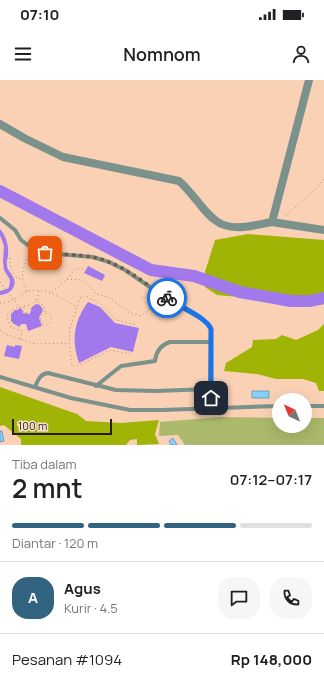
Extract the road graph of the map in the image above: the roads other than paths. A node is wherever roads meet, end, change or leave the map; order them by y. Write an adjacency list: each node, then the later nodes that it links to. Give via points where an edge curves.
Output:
1 (310, 80): 4 (street)
2 (0, 124): 4 (street, via 63,157 179,181 210,217 223,225 239,228)
3 (0, 218): 6 (lane, via 33,249 45,253 93,257 125,270 169,300 202,318 211,329)
4 (275, 223): 5 (street)
5 (324, 230)
6 (211, 342): 8 (lane, via 170,342 156,354 155,361 121,366); 10 (lane)
7 (0, 377): 9 (lane)
8 (96, 386): 9 (lane, via 48,373 40,376); 10 (lane, via 116,390)
9 (35, 387): 14 (lane, via 70,398 130,410)
10 (210, 389): 14 (lane)
11 (272, 406): 14 (lane)
12 (312, 406): 13 (lane)
13 (324, 406)
14 (212, 408)

